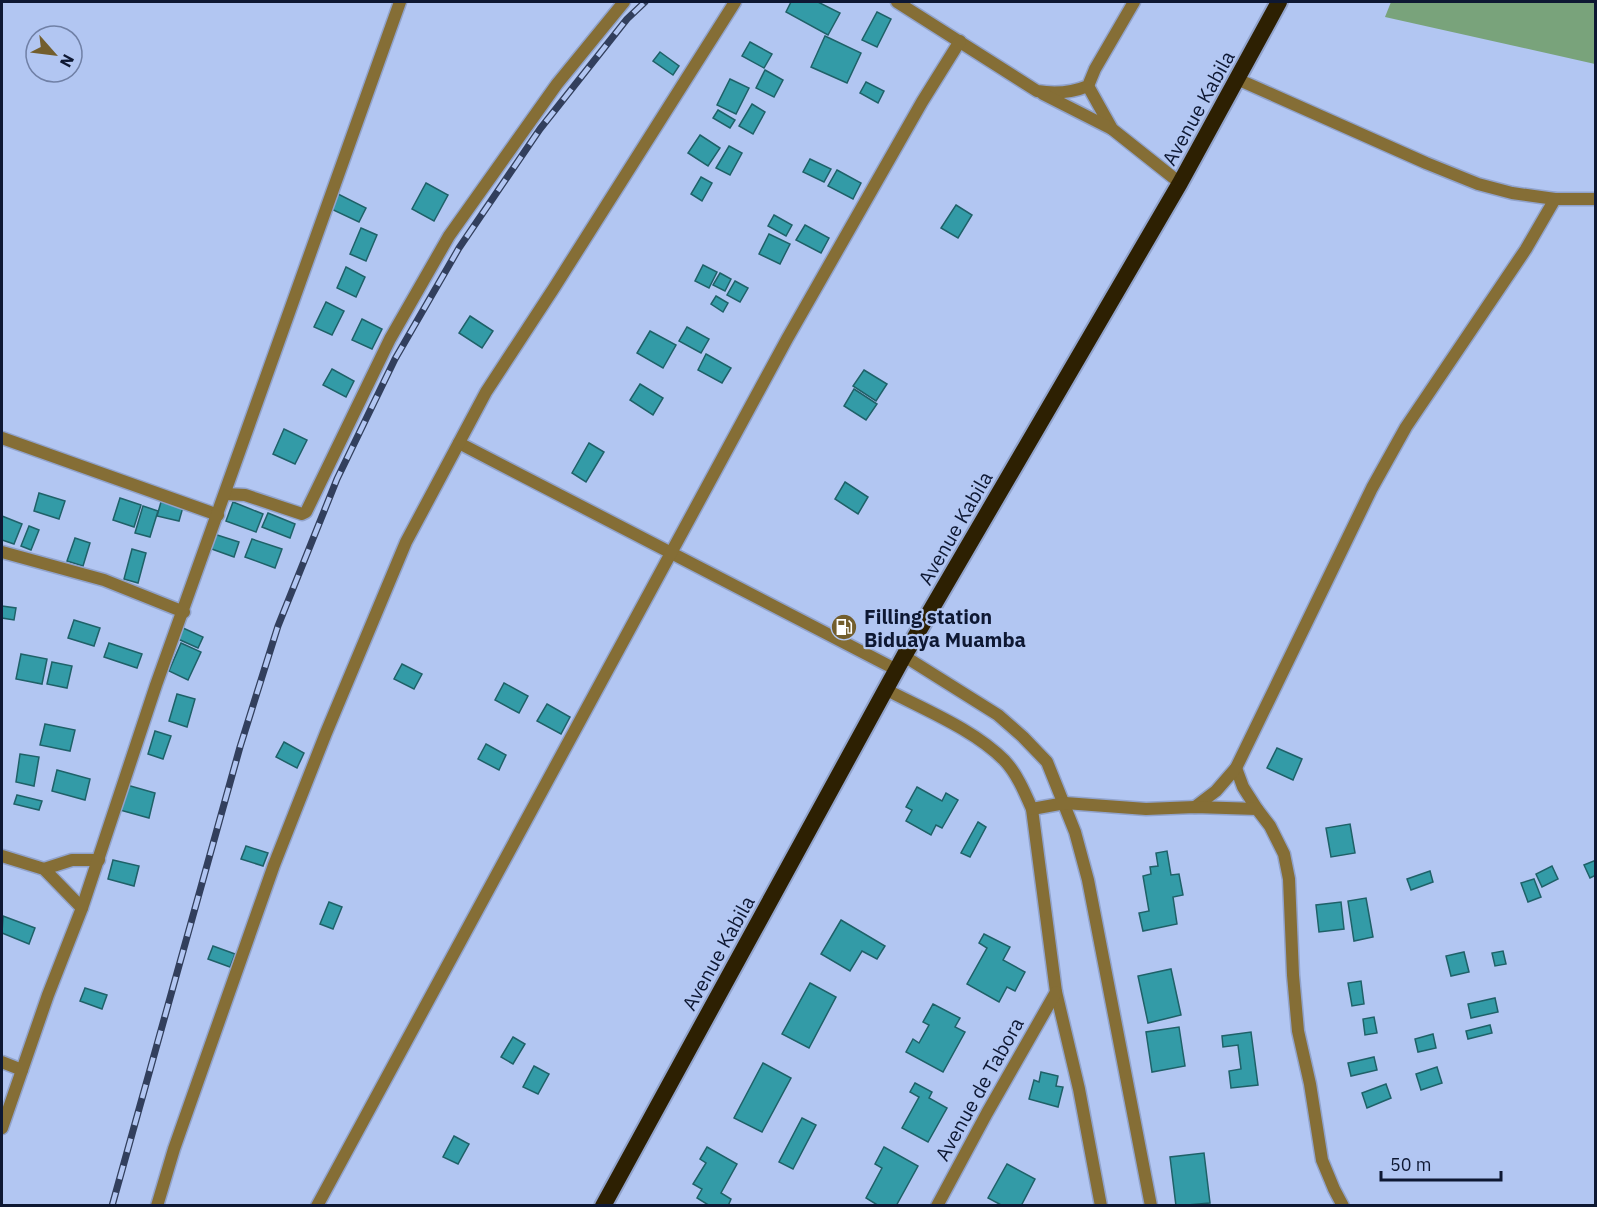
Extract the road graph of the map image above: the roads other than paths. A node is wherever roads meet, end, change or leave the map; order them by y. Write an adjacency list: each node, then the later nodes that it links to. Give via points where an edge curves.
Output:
1 (400, 2): 17 (street)
2 (624, 2): 17 (street, via 556,84 449,236 390,339 306,512 302,514 245,495)
3 (735, 2): 16 (street, via 486,392)
4 (897, 2): 7 (street)
5 (1134, 2): 9 (street)
6 (1279, 2): 8 (highway, Avenue Kabila)
7 (960, 41): 10 (street); 20 (street, via 793,329)
8 (1237, 79): 12 (highway, Avenue Kabila); 13 (street, via 1451,174 1512,193)
9 (1088, 86): 10 (street, via 1067,92); 11 (street)
10 (1037, 91): 11 (street)
11 (1112, 129): 12 (street)
12 (1180, 183): 22 (highway, Avenue Kabila)
13 (1555, 199): 14 (street); 24 (street, via 1526,249 1406,427 1372,488)
14 (1596, 199)
15 (2, 438): 18 (street)
16 (459, 442): 20 (street); 37 (street, via 406,542 326,733 254,920)
17 (226, 494): 18 (street)
18 (218, 515): 21 (street)
19 (2, 552): 21 (street, via 104,580)
20 (671, 554): 22 (street); 38 (street)
21 (184, 612): 30 (street)
22 (900, 663): 23 (highway, Avenue Kabila); 25 (street, via 998,715 1047,762)
23 (887, 690): 27 (street, via 983,742 1005,762); 39 (highway, Avenue Kabila)
24 (1236, 768): 26 (street); 28 (street)
25 (1065, 803): 26 (street, via 1105,808); 27 (street); 42 (street, via 1088,880)
26 (1195, 807): 28 (street)
27 (1032, 809): 33 (street)
28 (1257, 809): 43 (street, via 1284,854 1289,879 1298,1031 1322,1160)
29 (2, 856): 31 (street)
30 (99, 860): 31 (street, via 72,860); 32 (street)
31 (44, 869): 32 (street)
32 (82, 908): 35 (street)
33 (1056, 992): 40 (street, Avenue de Tabora); 41 (street)
34 (2, 1062): 35 (street)
35 (22, 1070): 36 (street)
36 (2, 1128)
37 (157, 1206)
38 (317, 1206)
39 (603, 1206)
40 (937, 1206)
41 (1101, 1206)
42 (1150, 1206)
43 (1343, 1206)

